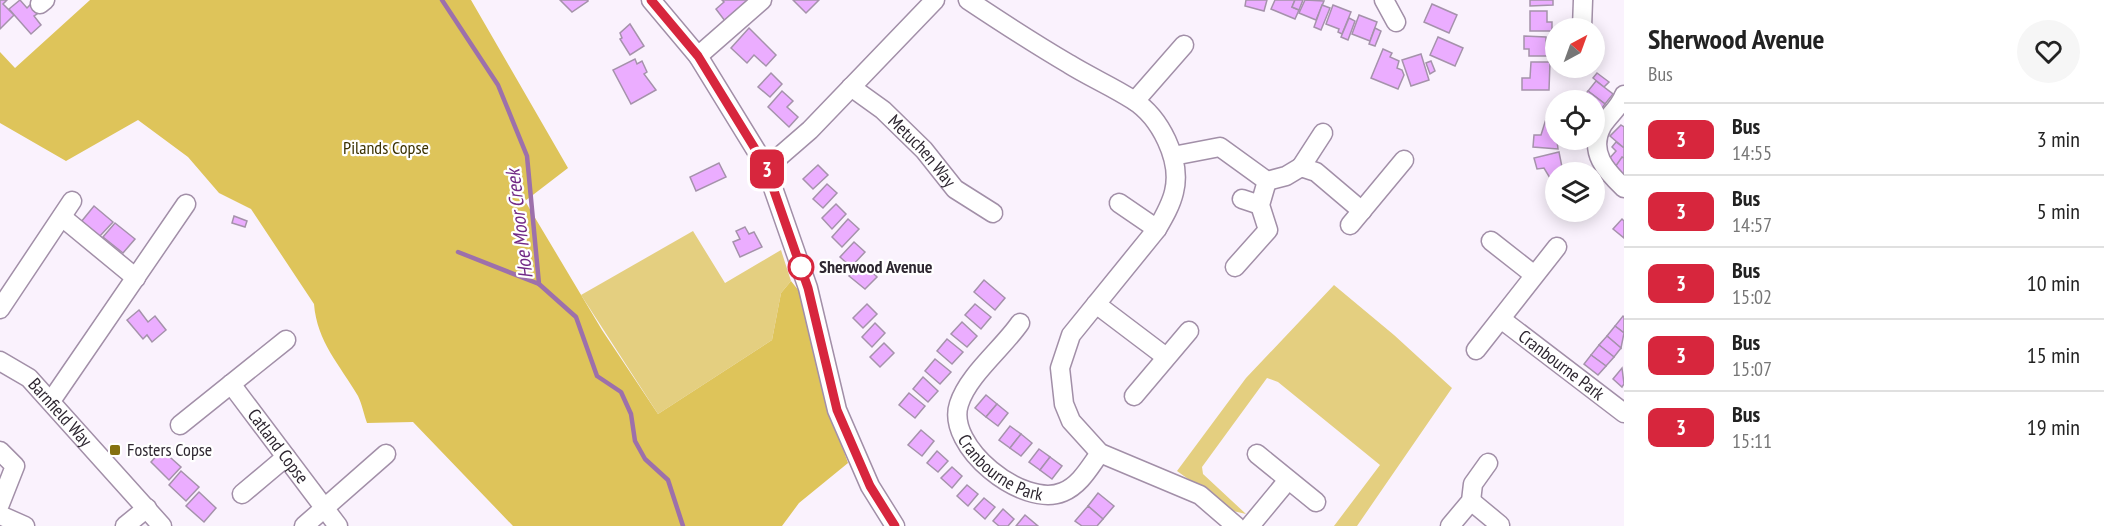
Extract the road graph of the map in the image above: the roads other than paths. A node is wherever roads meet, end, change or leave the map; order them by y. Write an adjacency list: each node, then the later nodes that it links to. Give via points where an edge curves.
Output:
1 (651, 0): 10 (street)
2 (762, 0): 10 (street)
3 (935, 0): 11 (street)
4 (968, 0): 13 (street, via 1039,47)
5 (1384, 0): 8 (street)
6 (1583, 0): 7 (street)
7 (1582, 18)
8 (1396, 22)
9 (1184, 45): 13 (street)
10 (698, 56): 17 (street)
11 (851, 87): 17 (street, via 810,130); 26 (street, Metuchen Way, via 883,110 924,150 955,189)
12 (1624, 95): 20 (street, via 1601,128 1596,152 1607,172)
13 (1135, 100): 15 (street, via 1151,117)
14 (1323, 133): 18 (street)
15 (1173, 156): 19 (street, via 1220,147); 28 (street, via 1175,191)
16 (1404, 160): 18 (street, via 1356,218 1316,172)
17 (765, 165): 68 (street, via 808,288 837,410 870,486)
18 (1301, 167): 19 (street)
19 (1267, 181): 25 (street)
20 (1624, 188)
21 (1242, 199): 25 (street)
22 (72, 201): 27 (street)
23 (1119, 203): 28 (street)
24 (186, 204): 33 (street)
25 (1260, 205): 31 (street, via 1268,230)
26 (993, 213)
27 (62, 217): 33 (street); 35 (street)
28 (1157, 229): 34 (street)
29 (1491, 241): 32 (street)
30 (1557, 247): 32 (street, Cranbourne Park)
31 (1235, 267)
32 (1533, 274): 36 (street, Cranbourne Park)
33 (136, 278): 45 (street)
34 (1096, 304): 41 (street); 49 (street, via 1071,334 1060,368 1064,404 1071,421)
35 (0, 309)
36 (1500, 319): 40 (street, Cranbourne Park); 46 (street, Cranbourne Park)
37 (1020, 323): 49 (street, Cranbourne Park, via 1013,345 970,383 959,404 957,419 973,452 1005,482 1023,491 1049,496 1076,486)
38 (1188, 331): 41 (street)
39 (286, 340): 43 (street)
40 (1476, 350)
41 (1166, 357): 44 (street)
42 (0, 361): 45 (street, Barnfield Way, via 29,378)
43 (231, 384): 47 (street); 52 (street, Catland Copse)
44 (1134, 396)
45 (51, 401): 59 (street, Barnfield Way)
46 (1624, 412)
47 (180, 425)
48 (0, 451): 58 (street, via 15,466)
49 (1100, 453): 69 (street, via 1200,495)
50 (386, 454): 60 (street)
51 (1257, 454): 54 (street)
52 (286, 457): 55 (street); 60 (street, Catland Copse)
53 (1488, 463): 56 (street, via 1473,484)
54 (1288, 480): 57 (street); 70 (street)
55 (242, 494)
56 (1471, 501): 62 (street); 71 (street)
57 (1316, 502)
58 (0, 504)
59 (147, 508): 64 (street); 65 (street, Barnfield Way)
60 (325, 508): 66 (street); 67 (street, Catland Copse)
61 (0, 515): 63 (street)
62 (1500, 525)
63 (25, 526)
64 (125, 526)
65 (162, 526)
66 (304, 526)
67 (338, 526)
68 (895, 526)
69 (1236, 526)
70 (1250, 526)
71 (1450, 526)

